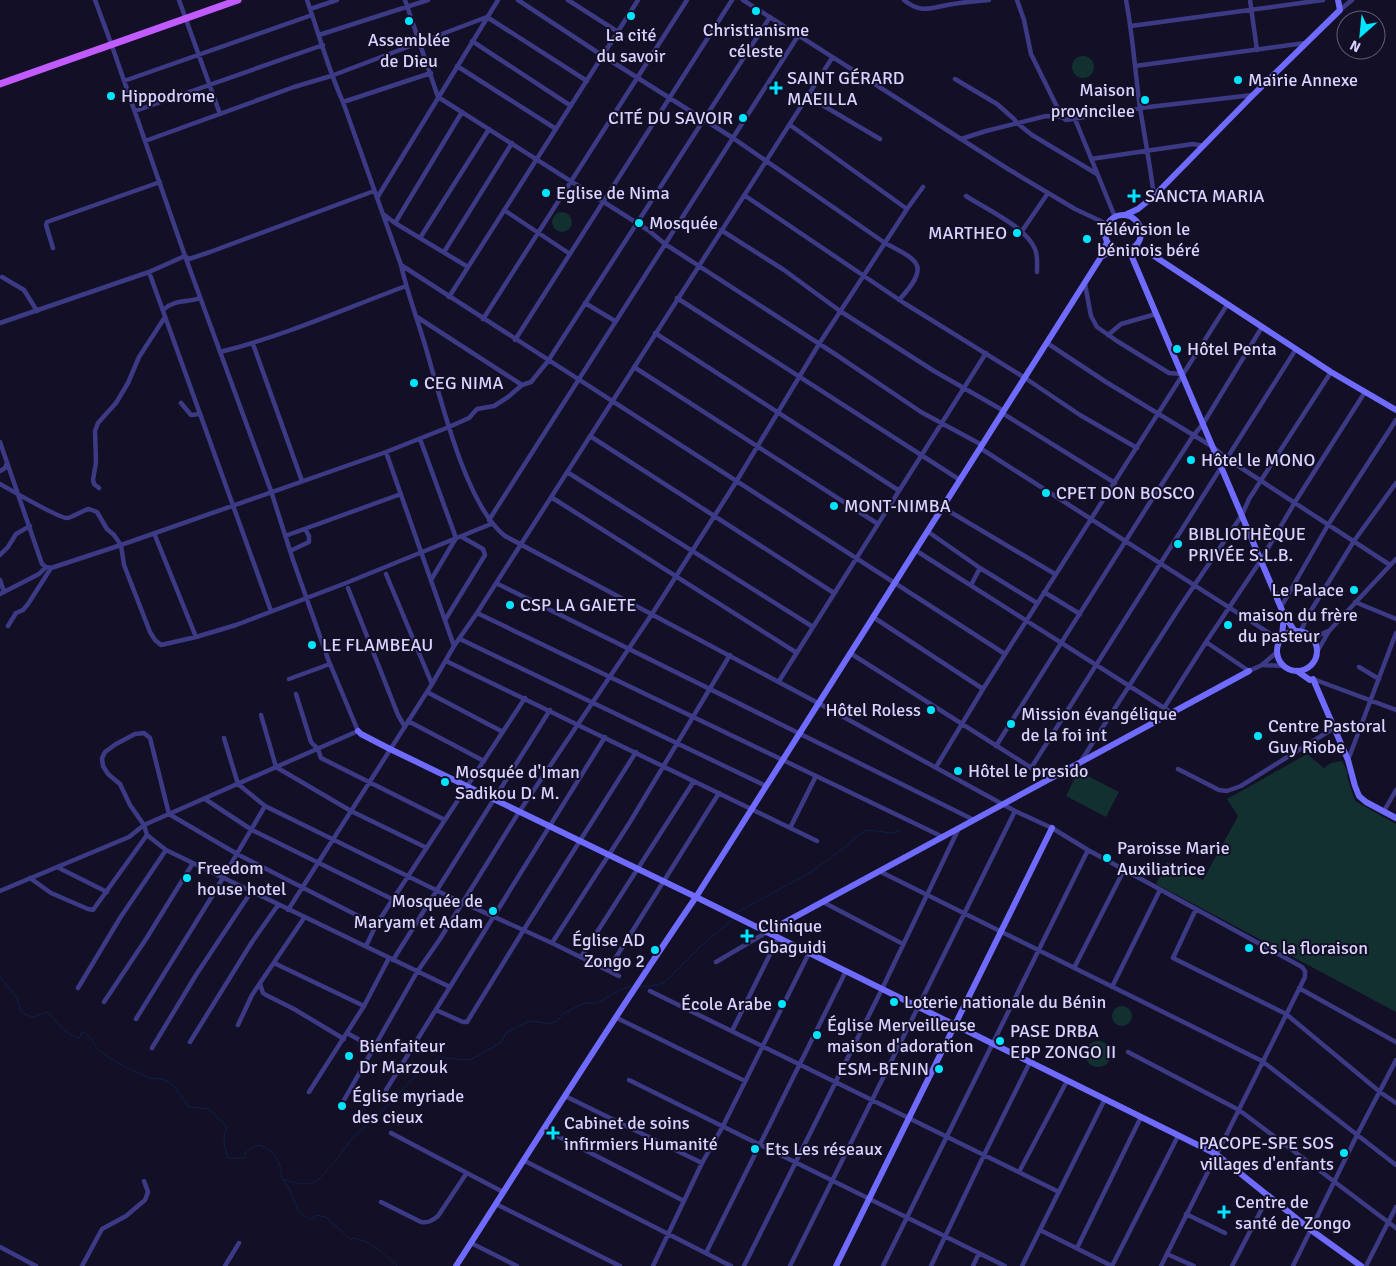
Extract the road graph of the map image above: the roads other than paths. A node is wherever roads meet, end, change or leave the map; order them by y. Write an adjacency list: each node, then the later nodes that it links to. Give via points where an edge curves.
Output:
1 (95, 0): 42 (street)
2 (179, 0): 24 (street)
3 (185, 0): 24 (street)
4 (238, 0): 33 (main road)
5 (307, 0): 26 (street)
6 (337, 0): 26 (street)
7 (405, 0): 25 (street)
8 (428, 0): 25 (street)
9 (498, 0): 31 (street)
10 (518, 0): 45 (street)
11 (568, 0): 35 (street)
12 (687, 0): 51 (street)
13 (732, 0): 60 (street)
14 (743, 0): 32 (street)
15 (904, 0): 16 (street, via 929,10)
16 (989, 0)
17 (1017, 0): 67 (street, via 1031,54)
18 (1126, 0): 34 (street)
19 (1250, 0): 27 (street)
20 (1324, 0): 27 (street)
21 (1338, 0): 28 (street)
22 (1352, 0): 28 (street)
23 (636, 1): 35 (street)
24 (182, 6): 33 (street)
25 (407, 7): 36 (street); 39 (street)
26 (310, 9): 30 (street)
27 (1252, 10): 34 (street); 43 (street)
28 (1340, 10)
29 (1336, 14): 40 (street)
30 (312, 15): 36 (street); 44 (street)
31 (487, 17): 38 (street); 39 (street); 54 (street)
32 (770, 17): 37 (street); 68 (street)
33 (187, 18): 42 (main road); 44 (street)
34 (1131, 26): 48 (street)
35 (618, 32): 45 (street)
36 (319, 35): 41 (street)
37 (798, 36): 46 (street); 74 (street)
38 (472, 41): 47 (street); 62 (street)
39 (419, 42): 49 (street); 50 (street)
40 (1305, 43): 43 (street); 57 (street)
41 (323, 45): 50 (street); 56 (street)
42 (112, 46): 53 (street); 55 (main road)
43 (1257, 50): 48 (street)
44 (200, 54): 53 (street); 56 (street)
45 (603, 56): 51 (street); 54 (street)
46 (832, 58): 58 (street); 76 (street)
47 (457, 66): 59 (street); 73 (street)
48 (1135, 66): 63 (street)
49 (431, 73): 59 (street); 61 (street)
50 (331, 76): 61 (street); 66 (street)
51 (637, 78): 60 (street); 85 (street)
52 (955, 79): 70 (street, via 997,104)
53 (124, 81): 64 (street)
54 (587, 81): 62 (street)
55 (0, 84)
56 (210, 85): 64 (street); 66 (street)
57 (1253, 95): 63 (street); 79 (street)
58 (807, 96): 71 (street); 75 (street)
59 (438, 97): 65 (street); 93 (street)
60 (670, 98): 68 (street); 94 (street)
61 (343, 102): 88 (street)
62 (571, 106): 73 (street)
63 (1140, 108): 69 (street); 80 (street)
64 (135, 111): 77 (street)
65 (462, 112): 72 (street); 103 (street)
66 (220, 114): 77 (street)
67 (1062, 117): 69 (street); 70 (street, via 1046,116)
68 (703, 119): 74 (street); 102 (street)
69 (1075, 119): 82 (street)
70 (1017, 123): 76 (street); 84 (street)
71 (790, 125): 83 (street); 95 (street)
72 (489, 129): 78 (street); 108 (street)
73 (556, 129): 81 (street)
74 (733, 138): 83 (street); 112 (street)
75 (880, 139)
76 (961, 139): 89 (street)
77 (145, 141): 86 (street)
78 (512, 144): 81 (street); 116 (street)
79 (1204, 146): 80 (street, via 1193,144); 92 (street)
80 (1148, 151): 82 (street); 92 (street)
81 (537, 159): 85 (street); 97 (street)
82 (1091, 159): 84 (street)
83 (766, 161): 90 (street); 111 (street)
84 (1097, 174): 100 (street)
85 (571, 181): 94 (street); 106 (street)
86 (160, 182): 113 (street, via 47,222 46,229); 119 (street)
87 (924, 187): 95 (street)
88 (374, 191): 93 (street); 119 (street, via 204,255 188,259)
89 (1048, 193): 104 (street); 107 (street)
90 (744, 195): 105 (street); 126 (street)
91 (966, 196): 107 (street)
92 (1154, 196): 96 (street)
93 (377, 198): 98 (street)
94 (604, 202): 102 (street); 118 (street)
95 (907, 209): 111 (street)
96 (1138, 209): 99 (street); 101 (street)
97 (504, 210): 106 (street); 123 (street)
98 (382, 213): 103 (street); 121 (street)
99 (1125, 215): 100 (street); 101 (street)
100 (1115, 216): 104 (street)
101 (1136, 220): 109 (street, via 1141,229)
102 (636, 222): 112 (street); 135 (street)
103 (395, 224): 108 (street)
104 (1107, 224): 110 (street)
105 (721, 230): 122 (street); 139 (street)
106 (538, 232): 118 (street); 144 (street)
107 (1022, 232): 125 (street, via 1036,250)
108 (420, 238): 116 (street)
109 (1140, 239): 115 (street); 117 (street)
110 (1107, 242): 114 (street); 120 (street)
111 (885, 243): 126 (street); 133 (street, via 911,257 918,265 915,278)
112 (665, 244): 122 (street); 145 (street)
113 (53, 248)
114 (1114, 248): 115 (street); 120 (street)
115 (1131, 249): 117 (street); 141 (street)
116 (444, 252): 123 (street)
117 (1148, 252): 136 (street)
118 (570, 254): 150 (street)
119 (185, 256): 124 (street); 131 (street)
120 (1101, 257): 128 (street)
121 (401, 265): 129 (street); 130 (street)
122 (699, 266): 132 (street); 153 (street)
123 (468, 267): 130 (street)
124 (149, 272): 137 (street); 138 (street)
125 (1037, 272)
126 (863, 276): 133 (street); 139 (street)
127 (2, 277): 134 (street, via 24,290)
128 (1085, 284): 149 (street, via 1093,321); 151 (street)
129 (406, 286): 143 (street); 152 (street)
130 (449, 297): 144 (street)
131 (200, 298): 137 (street, via 176,302); 155 (street)
132 (678, 298): 148 (street); 161 (street)
133 (899, 300): 156 (street)
134 (31, 301): 138 (street); 140 (street)
135 (585, 303): 145 (street); 157 (street)
136 (1227, 304): 147 (street); 160 (street)
137 (163, 310): 142 (street)
138 (37, 311): 140 (street)
139 (840, 311): 153 (street); 165 (street)
140 (30, 313): 146 (street)
141 (1156, 314): 149 (street, via 1121,324); 160 (street)
142 (165, 317): 172 (street); 200 (street, via 139,357 116,403 98,423 93,480)
143 (417, 317): 164 (street); 177 (street)
144 (483, 319): 150 (street)
145 (615, 321): 163 (street)
146 (0, 323)
147 (1262, 327): 154 (street); 176 (street)
148 (655, 333): 158 (street); 170 (street)
149 (1108, 335): 160 (street, via 1169,373)
150 (515, 340): 157 (street)
151 (1047, 343): 162 (street); 173 (street)
152 (253, 344): 155 (street); 195 (street)
153 (819, 344): 161 (street); 175 (street, via 921,412)
154 (1296, 349): 159 (street); 188 (street)
155 (220, 352): 202 (street)
156 (986, 353): 162 (street); 165 (street)
157 (548, 361): 163 (street); 164 (street, via 534,379)
158 (634, 367): 167 (street); 182 (street)
159 (1331, 372): 166 (street); 194 (street)
160 (1182, 375): 173 (street); 176 (street)
161 (800, 377): 170 (street); 187 (street)
162 (1025, 378): 171 (street); 185 (street)
163 (578, 380): 167 (street); 212 (street)
164 (522, 384): 177 (street, via 494,406 477,409 469,418)
165 (963, 388): 171 (street); 175 (street)
166 (1365, 392): 169 (street); 206 (street)
167 (612, 402): 178 (street); 196 (street)
168 (181, 403): 172 (street, via 191,415)
169 (1396, 410)
170 (778, 412): 182 (street); 201 (street)
171 (1003, 412): 183 (street); 197 (street)
172 (200, 414): 207 (street)
173 (1158, 414): 179 (street); 185 (street)
174 (1396, 420): 214 (street)
175 (942, 422): 183 (street); 187 (street)
176 (1203, 424): 179 (street); 184 (street)
177 (449, 428): 180 (street); 212 (street, via 474,492)
178 (590, 436): 192 (street); 210 (street)
179 (1193, 436): 184 (street); 221 (street)
180 (420, 439): 186 (street); 220 (street)
181 (0, 442): 189 (street)
182 (757, 446): 196 (street); 213 (street)
183 (981, 446): 193 (street); 211 (street)
184 (1213, 447): 188 (street); 190 (street)
185 (1137, 448): 197 (street)
186 (386, 452): 195 (street); 204 (street)
187 (921, 455): 193 (street); 201 (street)
188 (1226, 458): 190 (street); 194 (street)
189 (8, 463): 191 (street); 203 (street)
190 (1222, 469): 209 (street); 233 (street)
191 (0, 471)
192 (567, 472): 205 (street); 225 (street)
193 (960, 480): 208 (street)
194 (1261, 480): 206 (street); 209 (street)
195 (302, 481): 202 (street)
196 (736, 482): 210 (street); 230 (street)
197 (1115, 483): 211 (street)
198 (1396, 483): 222 (street)
199 (0, 484): 203 (street)
200 (99, 488)
201 (898, 490): 213 (street)
202 (271, 492): 207 (street); 219 (street)
203 (18, 493): 215 (street); 224 (street, via 58,516 67,518 89,508 98,512)
204 (401, 494): 216 (street); 228 (street)
205 (551, 497): 223 (street); 239 (street)
206 (1295, 502): 214 (street); 232 (street)
207 (233, 505): 218 (street); 255 (street)
208 (942, 507): 217 (street); 238 (street)
209 (1242, 515): 232 (street); 245 (street)
210 (714, 516): 225 (street); 249 (street)
211 (1091, 519): 221 (street); 238 (street)
212 (490, 522): 220 (street); 223 (street, via 505,536)
213 (878, 524): 230 (street)
214 (1328, 525): 222 (street); 253 (street)
215 (30, 526): 229 (street, via 16,534); 235 (street, via 42,564)
216 (305, 528): 219 (street); 227 (street, via 309,542)
217 (927, 531): 226 (street); 236 (street)
218 (154, 533): 224 (street); 269 (street)
219 (285, 536): 227 (street)
220 (459, 537): 228 (street); 241 (street); 262 (street, via 483,549 485,555)
221 (1126, 540): 233 (street); 258 (street)
222 (1354, 541): 234 (street); 266 (street)
223 (521, 544): 242 (street); 257 (street)
224 (121, 545): 235 (street); 269 (street, via 124,565 155,640 161,645)
225 (692, 550): 239 (street); 265 (street)
226 (916, 550): 243 (street); 244 (street)
227 (290, 551): 250 (street)
228 (422, 553): 241 (street); 250 (street)
229 (0, 555)
230 (856, 559): 243 (street); 249 (street)
231 (1396, 559): 234 (street)
232 (1261, 560): 253 (street); 254 (street)
233 (1160, 563): 245 (street); 285 (street)
234 (1390, 565): 251 (street)
235 (48, 568): 248 (street); 264 (street, via 28,604)
236 (980, 568): 244 (street); 252 (street)
237 (386, 574): 297 (street)
238 (1055, 574): 247 (street)
239 (676, 576): 257 (street); 279 (street)
240 (0, 580): 248 (street)
241 (431, 580): 262 (street)
242 (496, 583): 256 (street); 276 (street)
243 (894, 584): 260 (street); 281 (street)
244 (971, 585): 263 (street)
245 (1194, 586): 254 (street); 298 (street)
246 (348, 588): 316 (street)
247 (1044, 592): 252 (street); 258 (street)
248 (2, 593)
249 (834, 593): 265 (street)
250 (308, 598): 255 (street); 284 (street)
251 (1356, 602): 261 (street); 267 (street)
252 (1037, 603): 263 (street)
253 (1281, 607): 259 (street)
254 (1229, 608): 270 (street); 273 (street)
255 (271, 611): 269 (street)
256 (477, 613): 272 (street); 292 (street)
257 (652, 614): 276 (street); 282 (street)
258 (1080, 614): 274 (street)
259 (1284, 615): 266 (street); 270 (street)
260 (873, 617): 280 (street); 299 (street)
261 (1396, 619)
262 (444, 620): 275 (street)
263 (1026, 620): 274 (street); 281 (street)
264 (8, 626)
265 (813, 627): 279 (street)
266 (1298, 631): 270 (street); 271 (street)
267 (1329, 631): 271 (street); 278 (street)
268 (1396, 633): 295 (street)
269 (196, 637)
270 (1281, 638): 277 (street)
271 (1313, 638): 278 (street)
272 (460, 639): 275 (street); 305 (street)
273 (1206, 642): 290 (street); 307 (street)
274 (1062, 643): 285 (street); 324 (street)
275 (454, 646): 283 (street)
276 (629, 648): 292 (street); 300 (street)
277 (1277, 652): 286 (street); 287 (street)
278 (1317, 652): 288 (street)
279 (796, 653): 296 (street)
280 (850, 653): 306 (street); 315 (street)
281 (1005, 654): 299 (street)
282 (730, 655): 296 (street); 300 (street)
283 (446, 661): 297 (street); 303 (street)
284 (330, 664): 293 (street); 318 (street)
285 (1095, 664): 298 (street); 335 (street)
286 (1262, 665): 287 (street); 290 (street)
287 (1284, 666): 291 (street)
288 (1309, 667): 291 (street); 294 (street)
289 (1358, 667): 295 (street)
290 (1250, 671): 310 (street)
291 (1297, 671): 294 (street)
292 (610, 676): 305 (street); 312 (street)
293 (289, 679)
294 (1312, 679): 304 (street); 317 (street)
295 (1379, 679): 304 (street)
296 (779, 682): 306 (street)
297 (432, 684): 301 (street)
298 (1129, 685): 307 (street); 331 (street)
299 (983, 688): 315 (street)
300 (711, 689): 312 (street); 320 (street)
301 (427, 692): 313 (street); 319 (street)
302 (296, 694): 325 (street, via 311,742)
303 (525, 698): 308 (street); 319 (street)
304 (1371, 700): 309 (street); 329 (street)
305 (592, 703): 314 (street); 323 (street)
306 (818, 703): 320 (street); 334 (street)
307 (1164, 708): 310 (street)
308 (550, 710): 314 (street); 347 (street)
309 (1396, 710)
310 (1172, 713): 331 (street)
311 (261, 715): 333 (street)
312 (695, 716): 323 (street); 328 (street)
313 (408, 721): 316 (street); 330 (street)
314 (579, 724): 321 (street); 354 (street)
315 (961, 724): 324 (street); 334 (street)
316 (405, 727): 326 (street)
317 (1334, 728): 329 (street); 336 (street, via 1226,792)
318 (358, 731): 325 (street); 326 (street)
319 (503, 732): 330 (street)
320 (800, 733): 328 (street); 358 (street)
321 (605, 737): 327 (street); 360 (street)
322 (224, 738): 341 (street)
323 (677, 744): 332 (street); 343 (street)
324 (996, 746): 335 (street)
325 (318, 749): 333 (street); 340 (street, via 321,758)
326 (390, 749): 340 (street); 342 (street)
327 (636, 752): 332 (street); 368 (street)
328 (783, 759): 337 (street); 343 (street)
329 (1348, 760): 353 (street, via 1359,796)
330 (484, 761): 342 (street)
331 (1080, 763): 338 (street)
332 (663, 766): 339 (street); 374 (street)
333 (276, 767): 341 (street); 351 (street)
334 (936, 767): 348 (street)
335 (1031, 768): 338 (street)
336 (1178, 769)
337 (816, 776): 361 (street); 366 (street)
338 (1049, 780): 348 (street)
339 (694, 781): 345 (street); 378 (street)
340 (369, 782): 351 (street); 357 (street)
341 (238, 784): 346 (street); 349 (street)
342 (468, 786): 347 (street); 357 (street)
343 (766, 786): 350 (street)
344 (1396, 790): 353 (street)
345 (719, 793): 350 (street); 384 (street)
346 (204, 799): 355 (street); 364 (street)
347 (494, 799): 354 (street); 386 (street)
348 (1003, 804): 352 (street); 358 (street)
349 (265, 806): 364 (street); 367 (street)
350 (752, 809): 361 (street); 392 (street)
351 (351, 811): 367 (street); 370 (street)
352 (1015, 811): 362 (street); 399 (street)
353 (1384, 811): 356 (street)
354 (519, 812): 360 (street); 394 (street)
355 (169, 814): 359 (street); 359 (street, via 150,738 144,733 135,734 104,752 102,758 108,774 120,784); 373 (street)
356 (1396, 818)
357 (445, 820): 370 (street)
358 (974, 820): 363 (street)
359 (144, 825): 365 (street); 377 (street, via 129,838)
360 (550, 826): 368 (street); 401 (street)
361 (790, 828): 369 (street)
362 (1052, 828): 372 (street); 405 (street)
363 (958, 829): 366 (street); 391 (street)
364 (252, 830): 373 (street); 376 (street)
365 (146, 834): 371 (street); 389 (street)
366 (943, 837): 380 (street)
367 (334, 838): 376 (street); 381 (street)
368 (580, 841): 374 (street); 403 (street)
369 (817, 841)
370 (427, 848): 381 (street)
371 (166, 850): 375 (street); 424 (street)
372 (1088, 850): 379 (street); 410 (street)
373 (237, 854): 383 (street); 385 (street)
374 (608, 855): 378 (street); 407 (street)
375 (193, 863): 383 (street); 428 (street)
376 (318, 863): 385 (street); 393 (street)
377 (59, 868): 382 (street); 389 (street)
378 (637, 869): 384 (street); 412 (street)
379 (1124, 870): 387 (street); 416 (street)
380 (879, 871): 391 (street); 395 (street)
381 (410, 876): 386 (street); 393 (street)
382 (30, 878): 388 (street); 389 (street, via 51,893 90,910)
383 (223, 878): 390 (street); 434 (street)
384 (663, 881): 392 (street); 417 (street)
385 (302, 888): 398 (street); 402 (street)
386 (436, 890): 394 (street); 413 (street)
387 (1160, 890): 397 (street); 423 (street)
388 (0, 891)
389 (107, 892)
390 (252, 892): 396 (street); 444 (street)
391 (926, 895): 399 (street); 408 (street)
392 (696, 897): 404 (street); 433 (street)
393 (394, 900): 402 (street)
394 (462, 902): 401 (street); 419 (street)
395 (823, 902): 404 (street); 408 (street)
396 (278, 905): 398 (street); 440 (street)
397 (1196, 909): 425 (street, via 1302,966 1305,977); 432 (street, via 1173,958)
398 (288, 910): 400 (street)
399 (964, 914): 405 (street); 430 (street)
400 (304, 918): 409 (street); 415 (street)
401 (493, 918): 403 (street); 422 (street)
402 (376, 925): 409 (street)
403 (523, 931): 407 (street); 431 (street, via 467,1022)
404 (767, 932): 406 (street); 414 (street)
405 (1001, 932): 410 (street); 436 (street)
406 (778, 938): 411 (street); 437 (street)
407 (552, 943): 412 (street)
408 (903, 944): 426 (street)
409 (366, 946): 413 (street)
410 (1038, 951): 416 (street); 442 (street)
411 (809, 953): 418 (street); 443 (street)
412 (581, 957): 417 (street)
413 (391, 959): 419 (street); 429 (street)
414 (716, 962)
415 (274, 963): 421 (street); 429 (street)
416 (1074, 968): 423 (street)
417 (608, 970): 420 (street)
418 (846, 971): 426 (street); 450 (street)
419 (418, 972): 422 (street); 445 (street)
420 (619, 976)
421 (260, 984): 435 (street); 439 (street, via 266,996)
422 (450, 987): 431 (street)
423 (1112, 987): 448 (street)
424 (78, 988)
425 (1299, 988): 432 (street); 441 (street)
426 (882, 989): 430 (street); 454 (street)
427 (650, 990): 437 (street)
428 (104, 1002)
429 (364, 1006): 438 (street)
430 (918, 1007): 436 (street); 459 (street)
431 (436, 1010): 455 (street)
432 (1286, 1014): 448 (street); 457 (street)
433 (616, 1018): 452 (street); 458 (street)
434 (136, 1019)
435 (238, 1025)
436 (955, 1025): 442 (street); 465 (street)
437 (732, 1031): 443 (street)
438 (347, 1033): 439 (street); 445 (street)
439 (344, 1039): 456 (street)
440 (190, 1042)
441 (1396, 1042)
442 (993, 1044): 449 (street); 471 (street)
443 (763, 1046): 450 (street); 452 (street)
444 (152, 1048)
445 (374, 1048): 462 (street)
446 (1128, 1052): 463 (street)
447 (1396, 1060): 457 (street)
448 (1262, 1061): 463 (street); 469 (street)
449 (1030, 1062): 453 (street); 474 (street)
450 (799, 1064): 454 (street); 472 (street)
451 (629, 1080): 466 (street)
452 (745, 1081): 466 (street)
453 (1067, 1081): 460 (street); 479 (street)
454 (836, 1082): 459 (street); 477 (street)
455 (386, 1090)
456 (309, 1092)
457 (1380, 1092): 461 (street); 469 (street)
458 (565, 1096): 467 (street); 476 (street)
459 (872, 1100): 465 (street); 482 (street)
460 (1105, 1100): 464 (street); 485 (street)
461 (1396, 1103)
462 (340, 1107)
463 (1239, 1110): 473 (street); 483 (street)
464 (1141, 1117): 470 (street); 504 (street)
465 (909, 1118): 471 (street); 487 (street)
466 (723, 1126): 472 (street); 476 (street)
467 (544, 1128): 475 (street); 488 (street)
468 (391, 1133): 480 (street)
469 (1357, 1135): 478 (street); 483 (street)
470 (1178, 1136): 473 (street); 524 (street)
471 (947, 1137): 474 (street); 493 (street)
472 (759, 1144): 477 (street); 505 (street)
473 (1216, 1154): 486 (street); 492 (street)
474 (984, 1155): 479 (street); 500 (street)
475 (523, 1160): 484 (street); 499 (street)
476 (702, 1163): 488 (street)
477 (796, 1163): 482 (street); 516 (street)
478 (1396, 1164)
479 (1019, 1172): 485 (street)
480 (466, 1174): 484 (street); 489 (street, via 433,1220 421,1222)
481 (144, 1181): 509 (street, via 148,1192 145,1200 126,1216 102,1229)
482 (833, 1182): 487 (street); 517 (street)
483 (1334, 1182): 494 (street); 497 (street)
484 (503, 1192): 490 (street)
485 (1059, 1192): 496 (street)
486 (1269, 1195): 497 (street); 527 (street)
487 (870, 1198): 493 (street); 518 (street)
488 (684, 1201): 499 (street)
489 (381, 1202)
490 (496, 1204): 502 (street); 513 (street)
491 (1396, 1207): 494 (street)
492 (1186, 1214): 498 (street); 507 (street)
493 (907, 1218): 500 (street); 519 (street)
494 (1388, 1222): 495 (street); 530 (street)
495 (1396, 1228)
496 (1040, 1230): 504 (street); 523 (street)
497 (1311, 1230): 528 (street); 529 (street)
498 (1225, 1233)
499 (669, 1234): 505 (street); 514 (street)
500 (946, 1237): 506 (street); 520 (street)
501 (239, 1243): 510 (street)
502 (471, 1243): 511 (street); 512 (street)
503 (0, 1247): 508 (street)
504 (1077, 1248): 524 (street)
505 (706, 1253): 515 (street)
506 (979, 1253): 521 (street); 522 (street)
507 (1167, 1254): 525 (street); 526 (street)
508 (36, 1266)
509 (82, 1266)
510 (225, 1266)
511 (456, 1266)
512 (517, 1266)
513 (620, 1266)
514 (653, 1266)
515 (731, 1266)
516 (744, 1266)
517 (790, 1266)
518 (836, 1266)
519 (883, 1266)
520 (931, 1266)
521 (973, 1266)
522 (1005, 1266)
523 (1022, 1266)
524 (1112, 1266)
525 (1161, 1266)
526 (1194, 1266)
527 (1232, 1266)
528 (1293, 1266)
529 (1361, 1266)
530 (1366, 1266)

